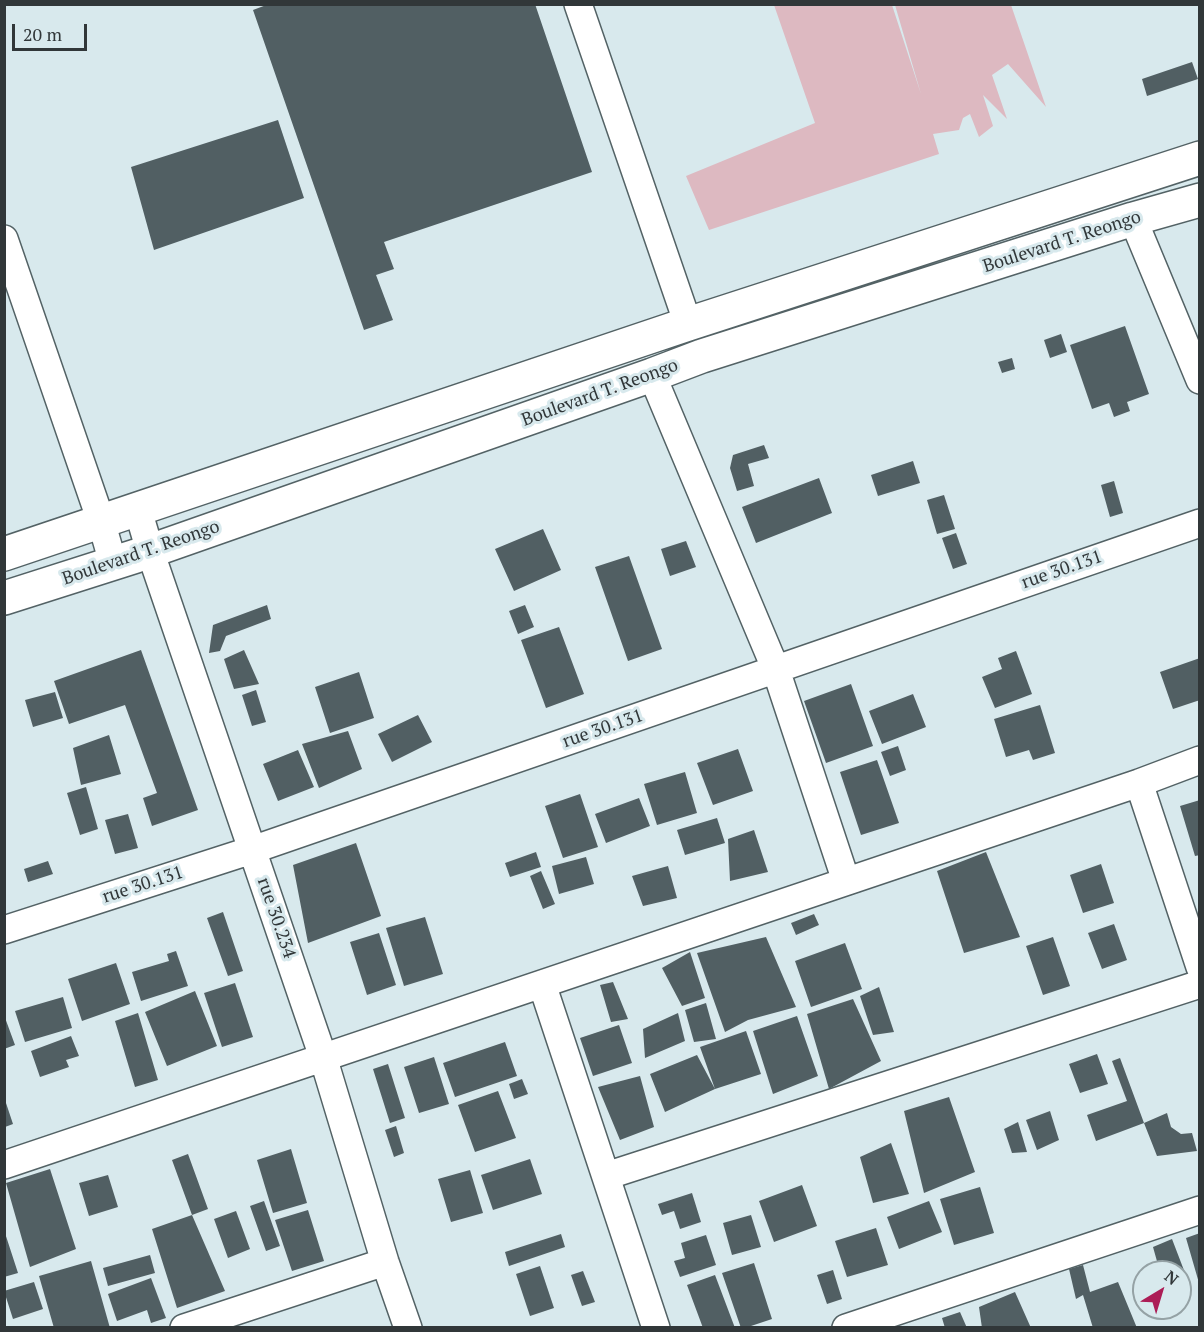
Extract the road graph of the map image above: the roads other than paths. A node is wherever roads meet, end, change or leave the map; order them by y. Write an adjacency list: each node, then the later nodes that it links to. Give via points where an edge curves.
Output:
1 (578, 4): 6 (street)
2 (1200, 158): 6 (main road, Boulevard T. Reongo)
3 (1200, 200): 4 (main road, Boulevard T. Reongo)
4 (1133, 219): 7 (main road, Boulevard T. Reongo); 8 (street)
5 (4, 239): 10 (street)
6 (688, 324): 9 (main road, Boulevard T. Reongo)
7 (652, 375): 12 (main road, Boulevard T. Reongo); 16 (street)
8 (1200, 380)
9 (138, 510): 10 (main road, Boulevard T. Reongo); 12 (street, rue 30.234)
10 (101, 521): 13 (main road, Boulevard T. Reongo); 14 (street)
11 (1200, 523): 16 (street, rue 30.131)
12 (150, 550): 14 (main road, Boulevard T. Reongo); 19 (street, rue 30.234)
13 (4, 554)
14 (113, 563): 15 (main road, Boulevard T. Reongo)
15 (4, 598)
16 (776, 670): 19 (street, rue 30.131); 20 (street)
17 (1200, 760): 18 (street)
18 (1139, 783): 20 (street); 22 (street)
19 (252, 850): 21 (street, rue 30.131); 25 (street, rue 30.234)
20 (846, 881): 23 (street)
21 (4, 930)
22 (1200, 967)
23 (542, 984): 25 (street); 27 (street)
24 (1200, 984): 27 (street)
25 (324, 1057): 26 (street); 29 (street, rue 30.234)
26 (4, 1165)
27 (606, 1176): 32 (street)
28 (1200, 1210): 33 (street)
29 (385, 1262): 30 (street); 31 (street, rue 30.234)
30 (184, 1328)
31 (408, 1328)
32 (656, 1328)
33 (846, 1328)

